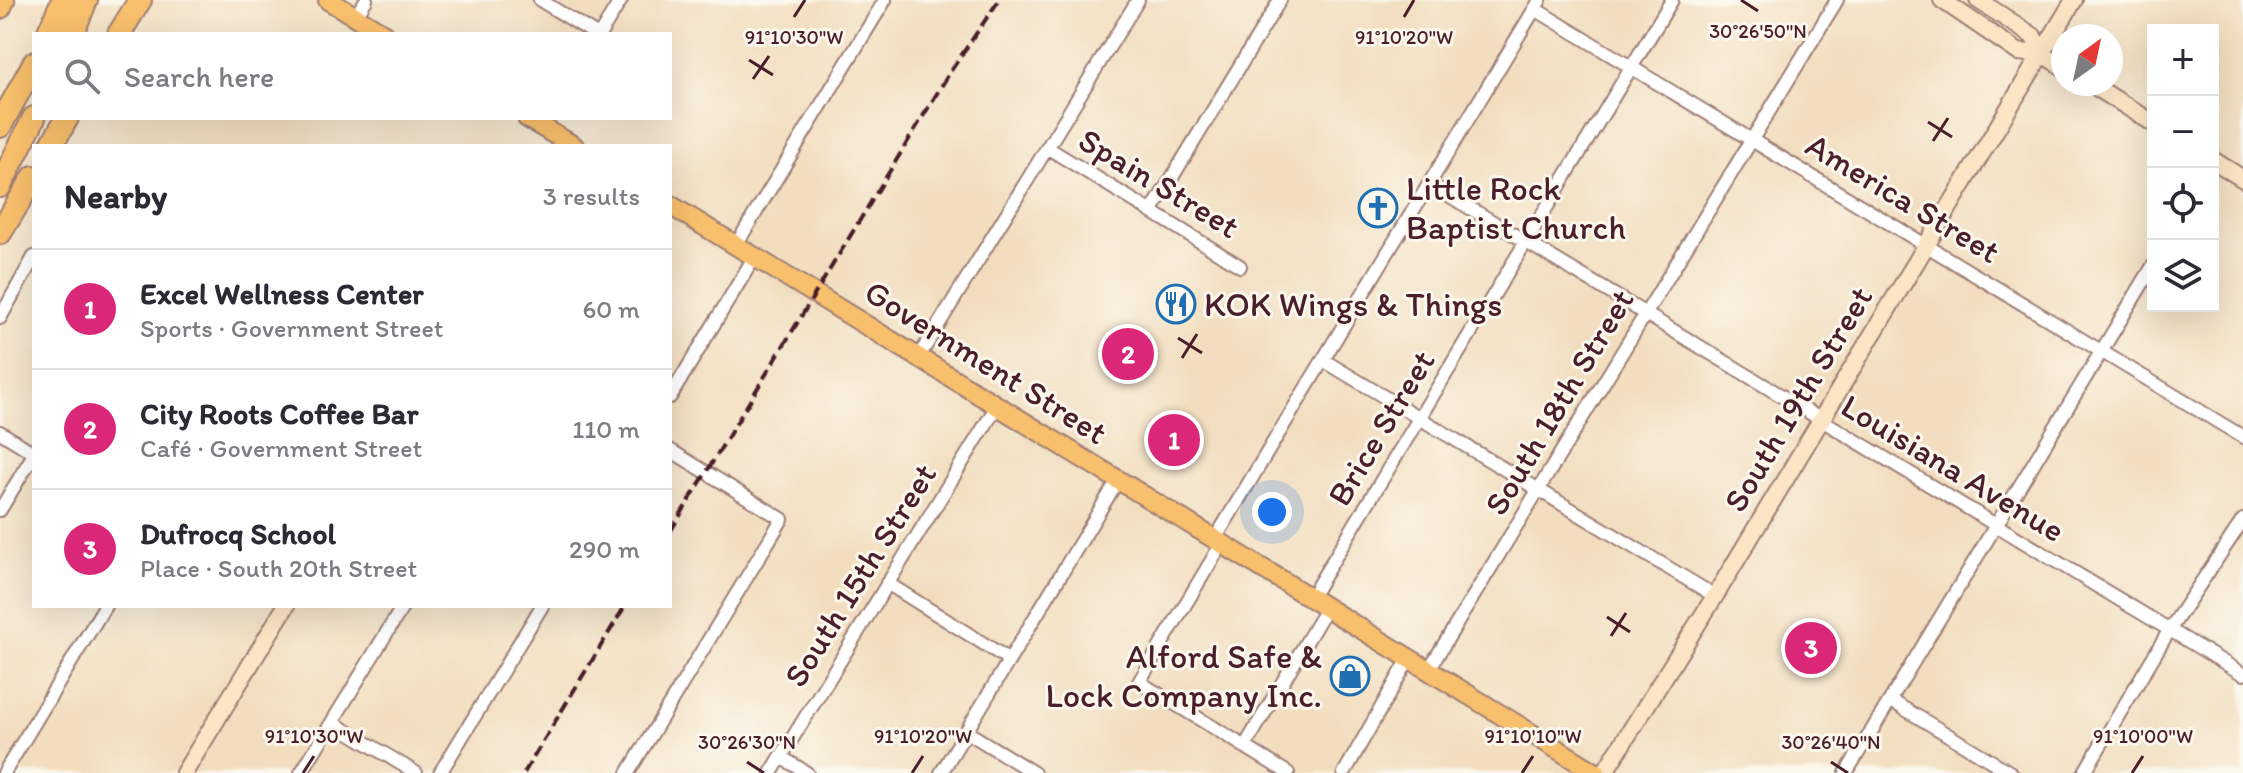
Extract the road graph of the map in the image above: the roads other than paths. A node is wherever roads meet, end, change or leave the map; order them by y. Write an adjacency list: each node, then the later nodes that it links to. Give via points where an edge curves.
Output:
1 (3, 0): 18 (highway)
2 (63, 0): 20 (highway)
3 (86, 0): 21 (highway)
4 (140, 0): 22 (highway)
5 (328, 0): 19 (main road)
6 (366, 0): 19 (street)
7 (540, 0): 24 (street)
8 (621, 0): 25 (street)
9 (885, 0): 50 (street)
10 (1138, 0): 39 (street)
11 (1280, 0): 46 (street)
12 (1672, 0): 29 (street, Brice Street)
13 (1837, 0): 36 (street, South 18th Street)
14 (1942, 0): 26 (street, via 2018,52)
15 (1978, 0): 26 (street, via 2033,36)
16 (2074, 0): 26 (street, South 19th Street)
17 (1537, 4): 29 (street, America Street); 43 (street)
18 (0, 7)
19 (355, 17): 23 (main road)
20 (49, 32)
21 (73, 32)
22 (120, 32)
23 (381, 32)
24 (595, 32)
25 (599, 32)
26 (2042, 54): 27 (street); 49 (street, South 19th Street)
27 (2051, 60)
28 (32, 67): 35 (highway)
29 (1631, 67): 36 (street, America Street); 48 (street, Brice Street)
30 (2110, 96): 31 (street)
31 (2147, 119)
32 (33, 120): 44 (highway)
33 (66, 120): 37 (highway)
34 (547, 123): 38 (main road)
35 (0, 126)
36 (1751, 140): 49 (street, America Street); 55 (street, South 18th Street)
37 (52, 144)
38 (568, 144)
39 (1048, 148): 46 (street, Spain Street); 58 (street)
40 (2219, 166): 41 (street)
41 (2243, 179)
42 (32, 180): 47 (highway)
43 (1430, 184): 48 (street, Louisiana Avenue); 59 (street)
44 (0, 186)
45 (672, 206): 50 (main road, Government Street)
46 (1151, 212): 53 (street, Spain Street)
47 (0, 233)
48 (1525, 241): 55 (street, Louisiana Avenue); 62 (street, Brice Street)
49 (1926, 244): 57 (street, America Street); 63 (street, South 19th Street)
50 (736, 245): 51 (main road, Government Street)
51 (755, 256): 58 (main road, Government Street); 60 (street)
52 (32, 261): 56 (street)
53 (1240, 266)
54 (2147, 276): 57 (street)
55 (1645, 314): 63 (street, Louisiana Avenue); 70 (street, South 18th Street)
56 (0, 318)
57 (2102, 350): 65 (street, America Street); 73 (street)
58 (918, 358): 61 (main road, Government Street)
59 (1323, 360): 62 (street); 74 (street)
60 (672, 394)
61 (997, 406): 69 (main road, Government Street); 75 (street, South 15th Street)
62 (1420, 418): 70 (street); 77 (street, Brice Street)
63 (1820, 420): 73 (street, Louisiana Avenue); 76 (street, South 19th Street)
64 (0, 432): 67 (street)
65 (2243, 437)
66 (672, 451): 98 (street, via 782,519)
67 (32, 452)
68 (32, 456): 71 (street)
69 (1118, 480): 74 (main road, Government Street); 85 (street)
70 (1539, 489): 76 (street); 86 (street, South 18th Street)
71 (0, 510)
72 (2243, 520): 83 (street)
73 (1996, 526): 83 (street, Louisiana Avenue); 88 (street)
74 (1219, 541): 77 (main road, Government Street); 91 (street, via 1139,682)
75 (887, 583): 85 (street); 92 (street, South 15th Street)
76 (1715, 596): 106 (street, South 19th Street)
77 (1311, 597): 78 (main road, Government Street)
78 (1327, 607): 84 (main road, Government Street); 91 (street)
79 (104, 608): 93 (street)
80 (285, 608): 94 (street)
81 (402, 608): 89 (street)
82 (538, 608): 97 (street)
83 (2170, 629): 87 (street, Louisiana Avenue); 109 (street)
84 (1410, 657): 86 (main road, Government Street); 104 (street)
85 (1008, 659): 90 (street)
86 (1429, 669): 105 (main road, Government Street)
87 (2243, 674)
88 (1890, 700): 107 (street); 108 (street)
89 (332, 722): 95 (street); 96 (street)
90 (967, 732): 101 (street); 102 (street)
91 (1245, 746): 103 (street)
92 (781, 757): 99 (street, South 15th Street); 100 (street)
93 (4, 773)
94 (184, 773)
95 (301, 773)
96 (416, 773)
97 (440, 773)
98 (628, 773)
99 (771, 773)
100 (807, 773)
101 (941, 773)
102 (1034, 773)
103 (1288, 773)
104 (1344, 773)
105 (1596, 773)
106 (1604, 773)
107 (1846, 773)
108 (2011, 773)
109 (2084, 773)

